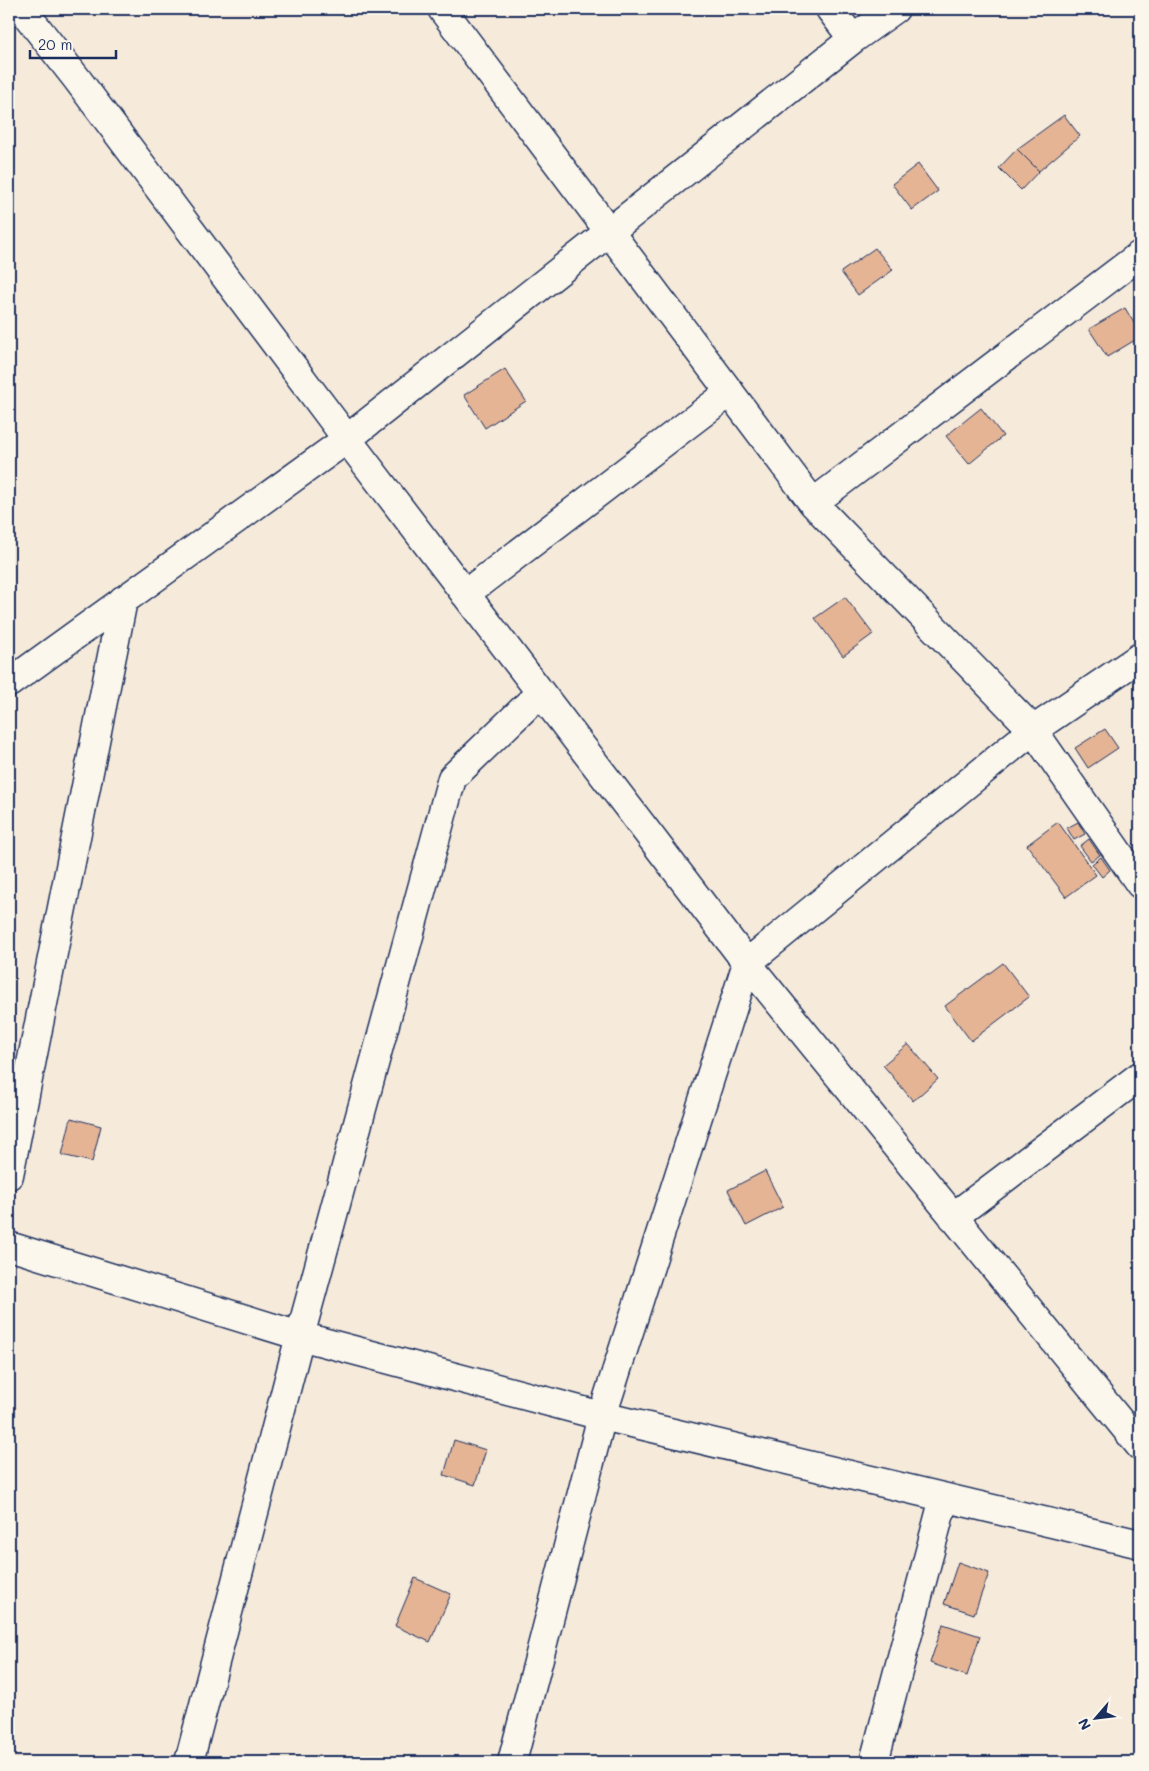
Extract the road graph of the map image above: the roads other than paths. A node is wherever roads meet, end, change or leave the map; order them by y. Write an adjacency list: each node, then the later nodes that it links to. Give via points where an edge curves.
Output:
1 (22, 9): 9 (street)
2 (442, 9): 6 (street)
3 (830, 9): 5 (street)
4 (895, 9): 5 (street)
5 (853, 39): 6 (street)
6 (610, 231): 8 (street); 9 (street)
7 (1140, 255): 10 (street)
8 (730, 392): 10 (street); 11 (street)
9 (347, 438): 11 (street); 12 (street)
10 (813, 503): 16 (street)
11 (465, 594): 15 (street)
12 (123, 600): 14 (street); 20 (street)
13 (1140, 657): 16 (street)
14 (9, 682)
15 (540, 693): 18 (street); 23 (street, via 452,778)
16 (1032, 730): 17 (street); 18 (street)
17 (1140, 884)
18 (747, 963): 21 (street); 24 (street)
19 (1140, 1076): 21 (street)
20 (9, 1176)
21 (953, 1217): 25 (street)
22 (9, 1246): 23 (street)
23 (300, 1336): 24 (street); 28 (street)
24 (602, 1416): 26 (street); 29 (street)
25 (1140, 1446)
26 (944, 1498): 27 (street); 30 (street)
27 (1140, 1544)
28 (189, 1762)
29 (512, 1762)
30 (874, 1762)

